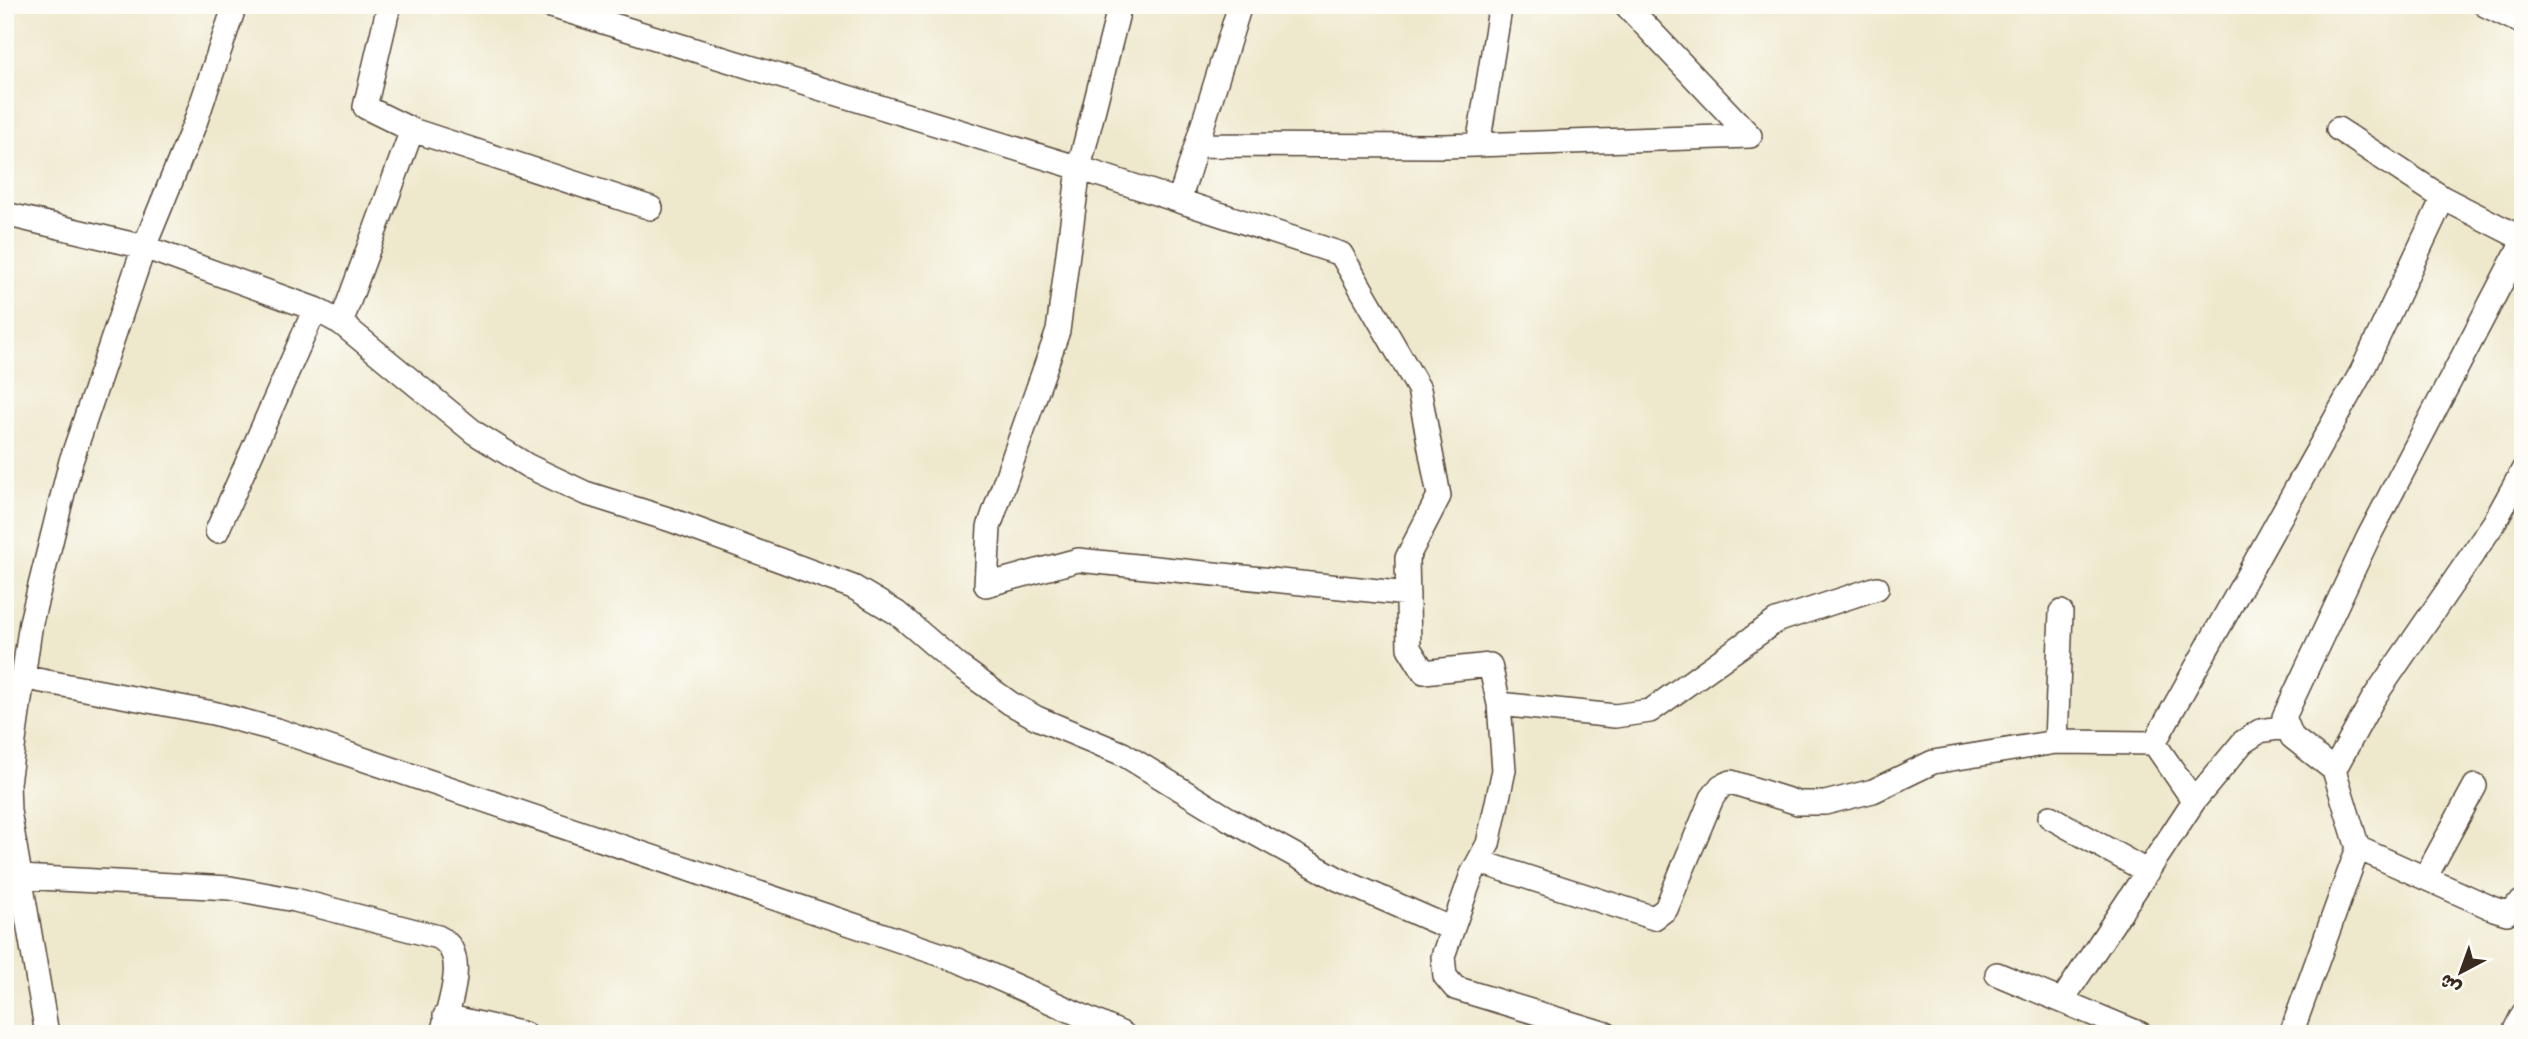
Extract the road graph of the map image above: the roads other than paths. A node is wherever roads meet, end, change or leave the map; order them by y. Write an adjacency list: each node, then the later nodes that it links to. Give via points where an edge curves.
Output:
1 (235, 5): 20 (street, via 195,123)
2 (389, 5): 10 (street, via 365,107)
3 (548, 5): 14 (street)
4 (1120, 5): 14 (street)
5 (1240, 5): 12 (street)
6 (1626, 5): 13 (street, via 1750,136)
7 (2485, 5): 9 (street)
8 (1500, 9): 13 (street)
9 (2523, 23)
10 (412, 130): 17 (street); 22 (street)
11 (2338, 130): 15 (street)
12 (1197, 145): 13 (street); 16 (street)
13 (1478, 145)
14 (1079, 168): 16 (street); 26 (street, via 1058,331 989,527 986,585 1078,560)
15 (2444, 198): 19 (street); 32 (street, via 2362,371)
16 (1179, 201): 26 (street, via 1340,254 1347,265 1419,389 1439,496 1407,558)
17 (651, 208)
18 (5, 214): 20 (street)
19 (2523, 240): 30 (street, via 2369,536 2284,717)
20 (144, 247): 21 (street); 28 (street, via 63,488)
21 (315, 309): 22 (street); 24 (street)
22 (341, 323): 44 (street, via 475,432 528,466 585,493 853,587 897,613 1010,703 1122,754 1229,820 1338,879)
23 (2523, 470): 33 (street, via 2494,523 2373,699)
24 (217, 531)
25 (1877, 587): 29 (street, via 1776,621 1650,710 1615,716)
26 (1408, 594): 29 (street, via 1409,649 1424,672 1490,665)
27 (2061, 612): 31 (street)
28 (21, 677): 37 (street, via 8,783); 49 (street, via 213,713 291,734 945,956)
29 (1499, 704): 39 (street, via 1504,770)
30 (2286, 727): 33 (street); 35 (street, via 2260,731 2243,742)
31 (2056, 743): 32 (street); 39 (street, via 1933,762 1873,791 1825,803 1798,803 1727,783 1712,797 1666,909 1654,918)
32 (2154, 743): 35 (street)
33 (2334, 770): 38 (street)
34 (2475, 786): 42 (street)
35 (2194, 801): 40 (street)
36 (2050, 817): 40 (street)
37 (9, 836): 41 (street)
38 (2358, 848): 42 (street); 55 (street)
39 (1480, 862): 44 (street)
40 (2148, 872): 46 (street)
41 (20, 877): 48 (street, via 230,888 438,937 452,945 457,960); 50 (street)
42 (2425, 878): 43 (street, via 2507,912)
43 (2523, 901)
44 (1452, 929): 53 (street, via 1443,965 1455,988)
45 (1997, 974): 46 (street)
46 (2063, 999): 54 (street)
47 (2523, 1014): 56 (street)
48 (444, 1025): 51 (street)
49 (1099, 1029): 52 (street)
50 (47, 1034)
51 (523, 1034)
52 (1123, 1034)
53 (1606, 1034)
54 (2141, 1034)
55 (2291, 1034)
56 (2513, 1034)

